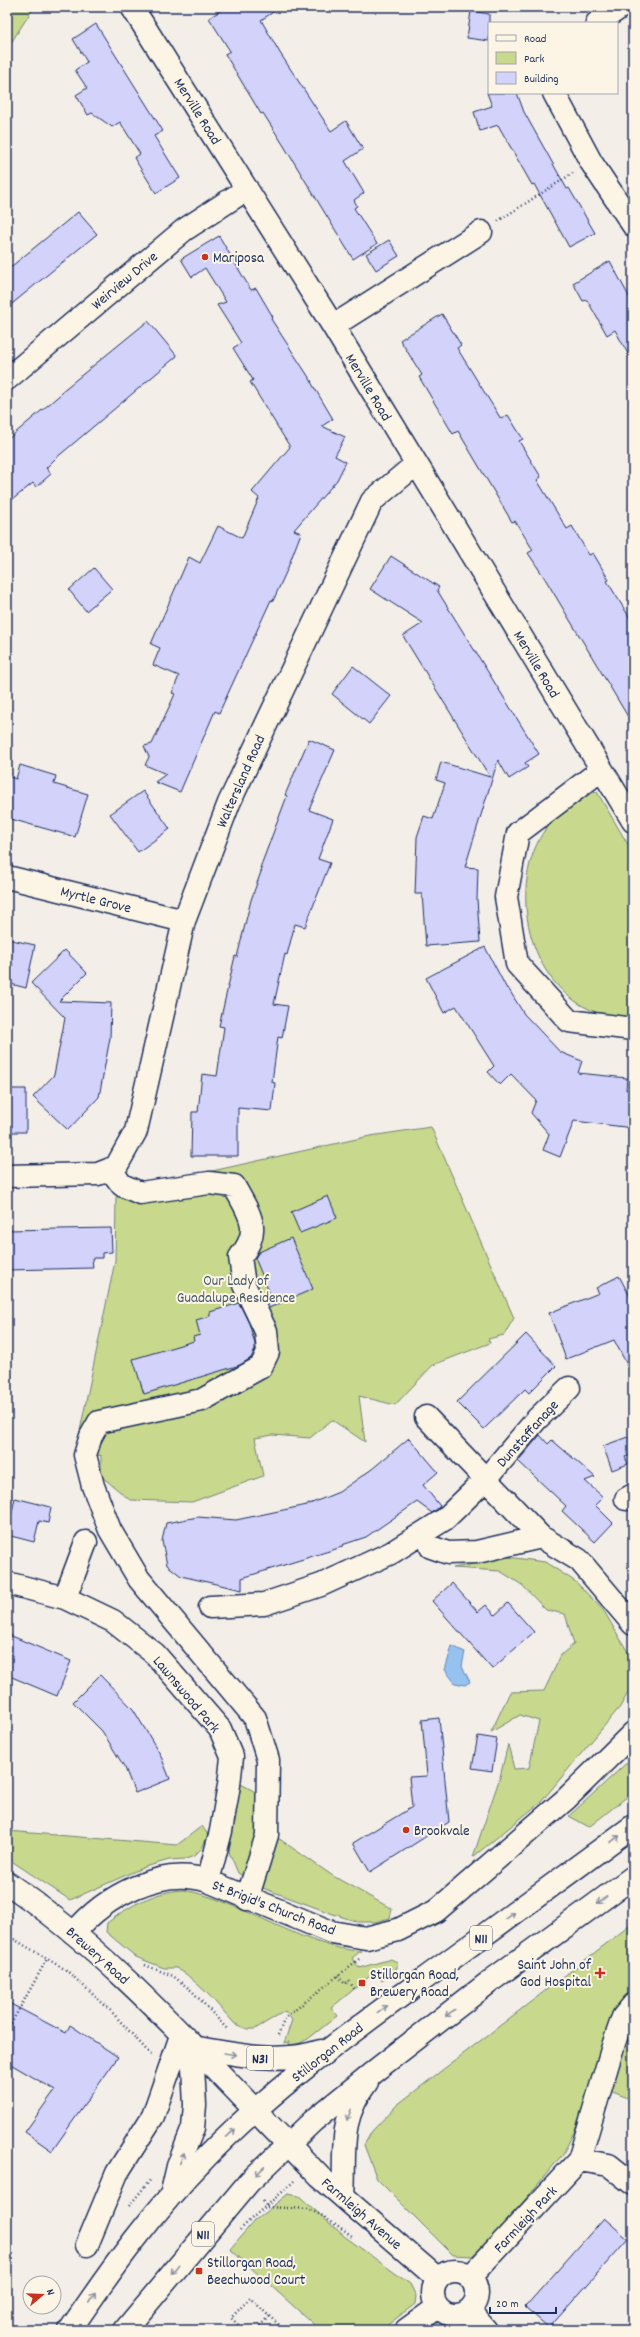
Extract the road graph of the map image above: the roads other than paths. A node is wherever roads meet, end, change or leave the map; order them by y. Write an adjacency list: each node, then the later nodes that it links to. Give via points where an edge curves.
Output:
1 (132, 7): 5 (main road, Merville Road)
2 (621, 7): 3 (main road)
3 (598, 22)
4 (555, 94): 6 (main road, via 591,162)
5 (247, 189): 8 (main road, Merville Road); 9 (main road, Weirview Drive, via 184,230)
6 (633, 225)
7 (481, 232): 8 (main road)
8 (333, 326): 10 (main road, Merville Road)
9 (7, 379)
10 (416, 465): 11 (main road, Merville Road); 14 (main road, Waltersland Road, via 372,501 368,508 229,803)
11 (601, 770): 12 (main road, Merville Road); 15 (main road, via 518,833 506,897 517,964 569,1021)
12 (633, 821)
13 (7, 877): 14 (main road, Myrtle Grove)
14 (184, 920): 16 (main road, Waltersland Road, via 136,1131 116,1167)
15 (633, 1029)
16 (110, 1169): 17 (main road, via 98,1174); 33 (main road, via 122,1185 140,1193 209,1183 234,1186 252,1219 251,1244 240,1257 244,1285 266,1331 268,1352 261,1367 202,1400 99,1422 85,1455 93,1486 110,1530 139,1579 255,1718 268,1760 267,1835)
17 (7, 1176)
18 (569, 1388): 20 (main road, Dunstaffanage, via 537,1419)
19 (426, 1417): 20 (main road, Dunstaffanage)
20 (486, 1479): 21 (main road, Dunstaffanage); 26 (main road, via 445,1518 390,1552 321,1585 264,1604)
21 (541, 1536): 23 (main road, via 477,1552 448,1554); 27 (main road, Dunstaffanage, via 580,1560)
22 (86, 1542): 25 (main road)
23 (431, 1548)
24 (7, 1583): 25 (main road, Lawnswood Park)
25 (65, 1598): 31 (main road, Lawnswood Park, via 112,1621 155,1654 220,1729 232,1757 221,1830)
26 (210, 1607)
27 (633, 1624)
28 (633, 1733): 33 (main road, St Brigid's Church Road, via 566,1799 436,1911 398,1930 366,1938 331,1932)
29 (633, 1826): 37 (main road, Stillorgan Road / N11, one-way to 29)
30 (633, 1877): 38 (main road, N11, one-way to 38)
31 (208, 1881): 33 (main road, St Brigid's Church Road); 34 (main road, St Brigid's Church Road, via 179,1876 148,1882 97,1910)
32 (7, 1883): 34 (main road, Brewery Road)
33 (247, 1898)
34 (74, 1933): 36 (main road, Brewery Road, via 123,1976)
35 (633, 2005): 41 (main road, via 623,2017 616,2037)
36 (187, 2042): 37 (main road, N31, one-way to 37, via 275,2060 302,2057); 39 (main road, Brewery Road); 43 (main road, one-way to 36, via 178,2166 193,2128 195,2105); 45 (main road, via 167,2073 153,2116 117,2173)
37 (328, 2049): 39 (main road, Stillorgan Road / N11)
38 (376, 2070): 40 (main road, N11, via 337,2100); 44 (main road, one-way to 44, via 361,2090 344,2131)
39 (255, 2111): 40 (main road, Brewery Road); 43 (main road, Stillorgan Road / N11, one-way to 39, via 207,2155)
40 (288, 2144): 44 (main road, Farmleigh Avenue); 51 (main road, N11, one-way to 51, via 216,2219)
41 (579, 2160): 42 (main road, via 609,2165); 46 (main road, Farmleigh Park)
42 (633, 2184)
43 (171, 2195): 50 (main road, Stillorgan Road / N11, one-way to 43, via 123,2252)
44 (342, 2196): 47 (main road, Farmleigh Avenue)
45 (87, 2244)
46 (470, 2277): 47 (main road, via 457,2271); 49 (main road, via 475,2283 476,2298)
47 (438, 2279): 48 (main road, via 433,2293)
48 (438, 2307): 49 (main road, via 443,2312 456,2315); 52 (main road)
49 (469, 2310): 53 (main road)
50 (70, 2330)
51 (125, 2330)
52 (406, 2330)
53 (486, 2330)

